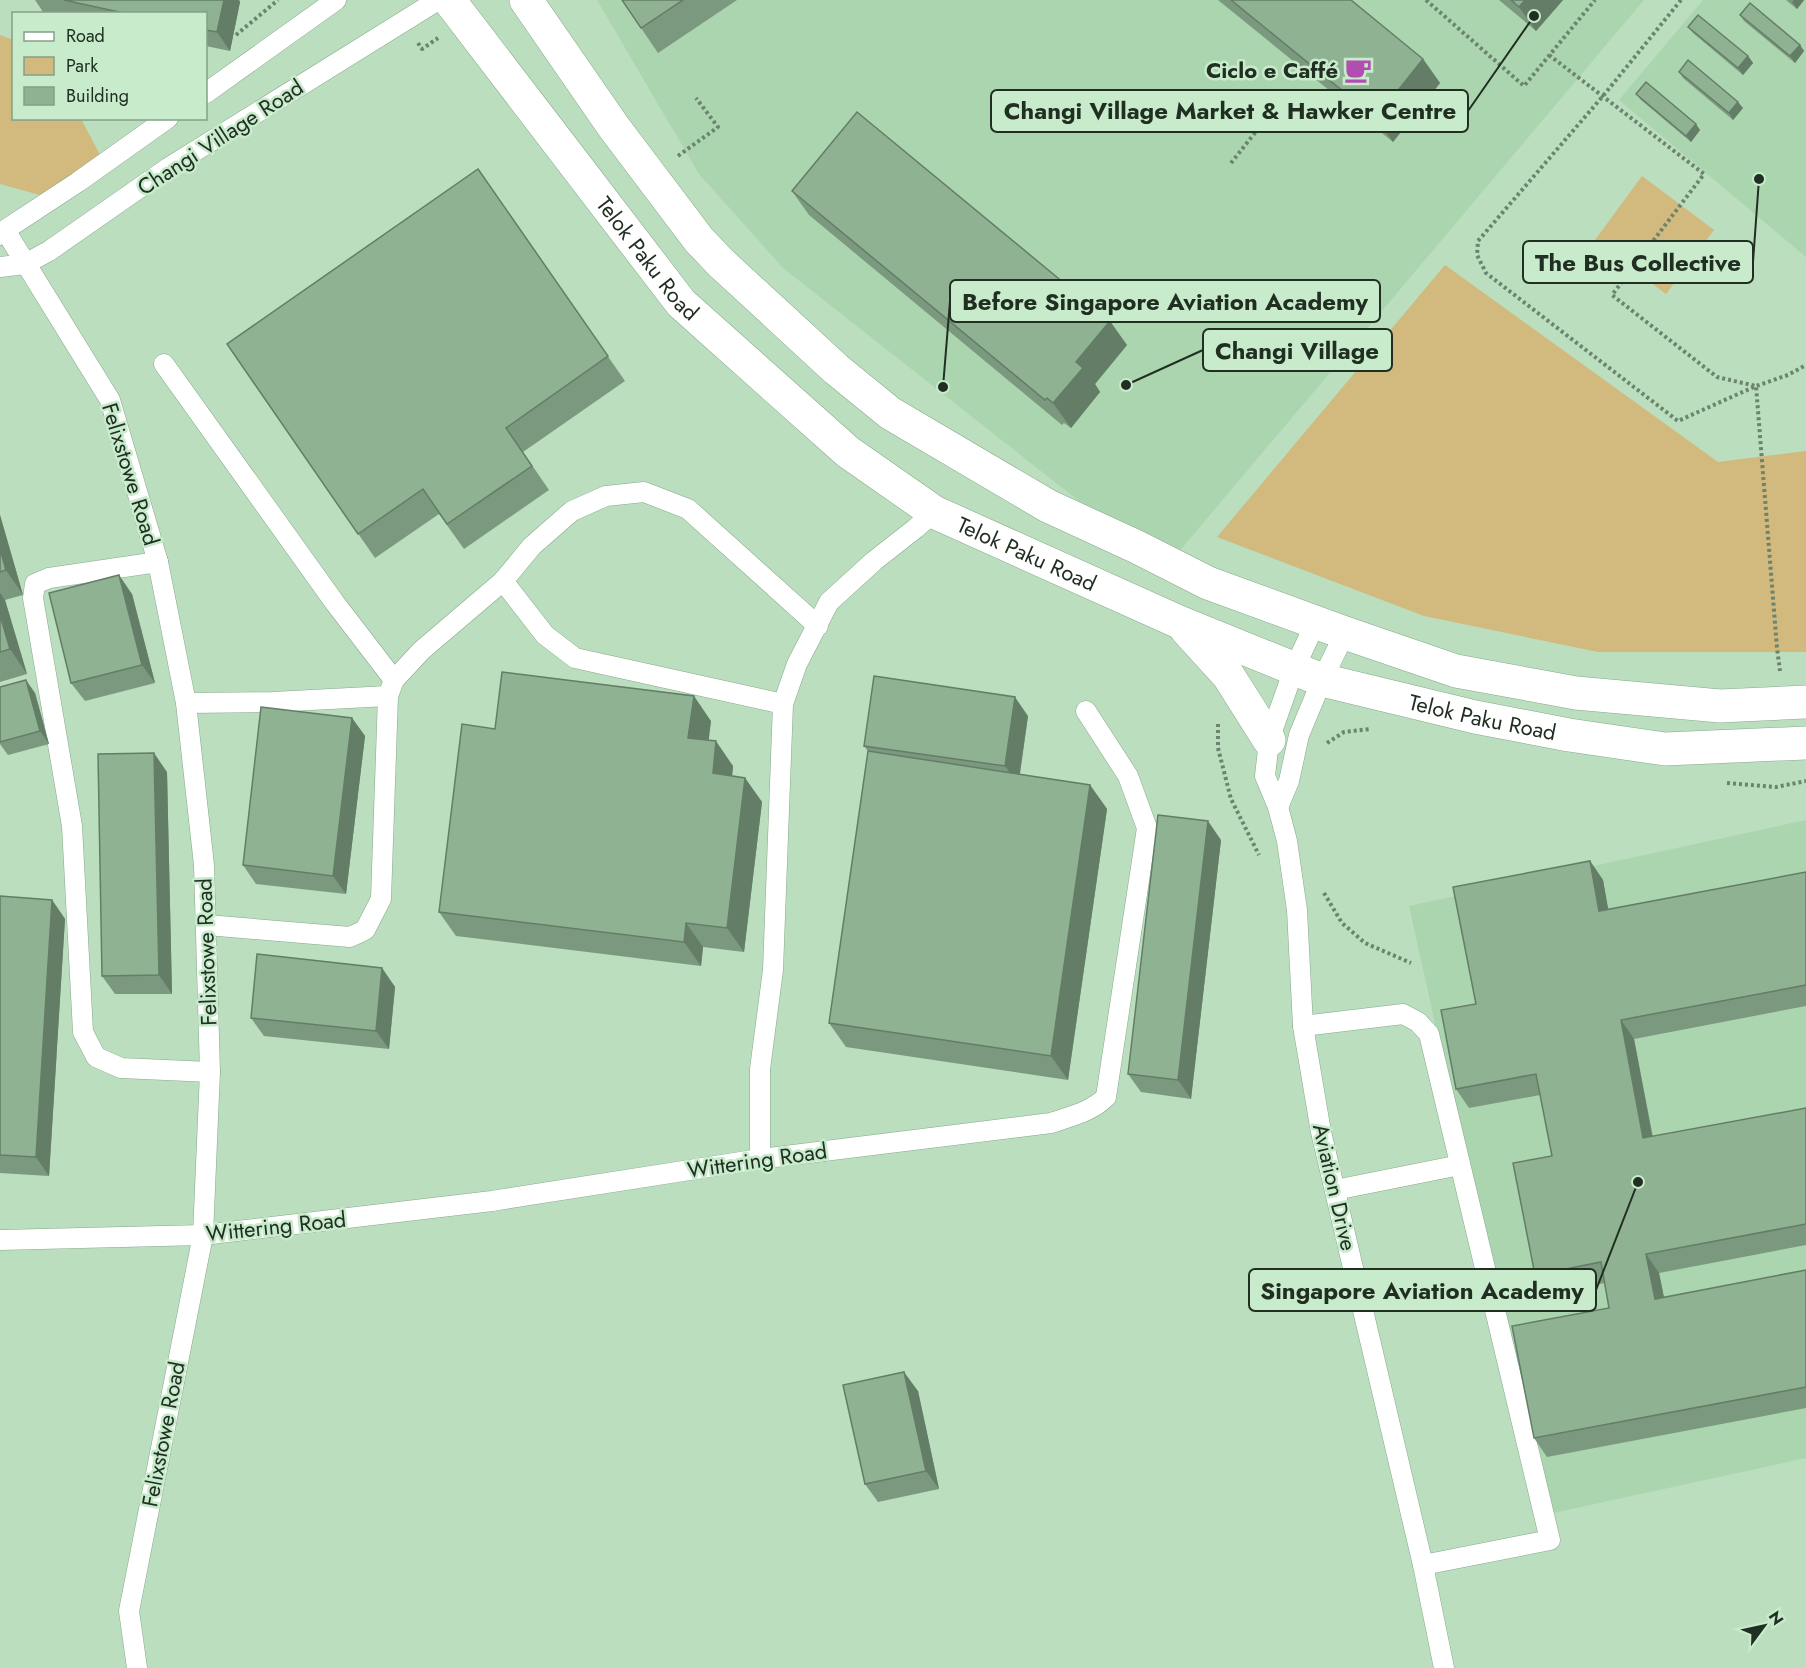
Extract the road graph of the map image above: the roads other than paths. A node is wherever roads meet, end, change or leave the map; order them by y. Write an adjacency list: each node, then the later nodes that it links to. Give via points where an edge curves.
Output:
1 (336, 0): 5 (lane, Changi Village Road)
2 (438, 0): 8 (lane, Changi Village Road, via 168,168)
3 (449, 0): 11 (main road, Telok Paku Road, via 681,303 848,452)
4 (526, 0): 16 (main road, Telok Paku Road, via 613,126 699,240 836,369 891,413 1048,506 1208,583)
5 (207, 92)
6 (165, 120): 7 (lane, Changi Village Road)
7 (2, 232): 8 (lane, Felixstowe Road)
8 (25, 264): 9 (lane, Changi Village Road); 12 (lane, Felixstowe Road, via 110,400)
9 (0, 267)
10 (164, 364): 18 (lane)
11 (934, 512): 14 (main road, Telok Paku Road); 15 (lane, via 829,603)
12 (158, 562): 20 (lane, Felixstowe Road); 28 (lane, via 49,578 36,584 33,598 72,826 83,1032 96,1057 121,1068)
13 (503, 582): 15 (lane, via 532,546 572,511 606,496 644,492 688,509); 18 (lane, via 430,643); 21 (lane, via 545,635 575,658)
14 (1179, 622): 17 (main road, Telok Paku Road); 23 (main road, via 1228,675)
15 (818, 626): 21 (lane, via 797,664)
16 (1330, 628): 17 (lane, Aviation Drive); 17 (lane, Aviation Drive); 19 (main road, Telok Paku Road, via 1455,671 1576,693 1720,706)
17 (1308, 674): 23 (lane, Aviation Drive); 24 (main road, Telok Paku Road, via 1475,717 1665,749); 25 (lane, Aviation Drive, via 1289,781)
18 (391, 688): 20 (lane, via 273,702); 26 (lane, via 381,899 365,930 350,937)
19 (1806, 702)
20 (186, 703): 26 (lane, Felixstowe Road)
21 (783, 704): 29 (lane, via 773,970 760,1069)
22 (1086, 711): 29 (lane, Wittering Road, via 1128,776 1147,828 1106,1097 1097,1106 1051,1123)
23 (1269, 740): 25 (lane, Aviation Drive, via 1265,776)
24 (1806, 743)
25 (1278, 807): 27 (lane, Aviation Drive, via 1297,910)
26 (207, 925): 28 (lane, Felixstowe Road)
27 (1303, 1026): 30 (lane, via 1403,1014 1418,1022 1429,1034); 31 (lane, Aviation Drive)
28 (210, 1072): 32 (lane, Felixstowe Road)
29 (760, 1159): 32 (lane, Wittering Road, via 492,1201)
30 (1460, 1164): 31 (lane); 34 (lane, via 1550,1540)
31 (1335, 1190): 34 (lane, Aviation Drive)
32 (202, 1235): 33 (lane, Wittering Road); 35 (lane, Felixstowe Road, via 129,1611)
33 (0, 1240)
34 (1422, 1565): 36 (lane, Aviation Drive)
35 (137, 1668)
36 (1444, 1668)

